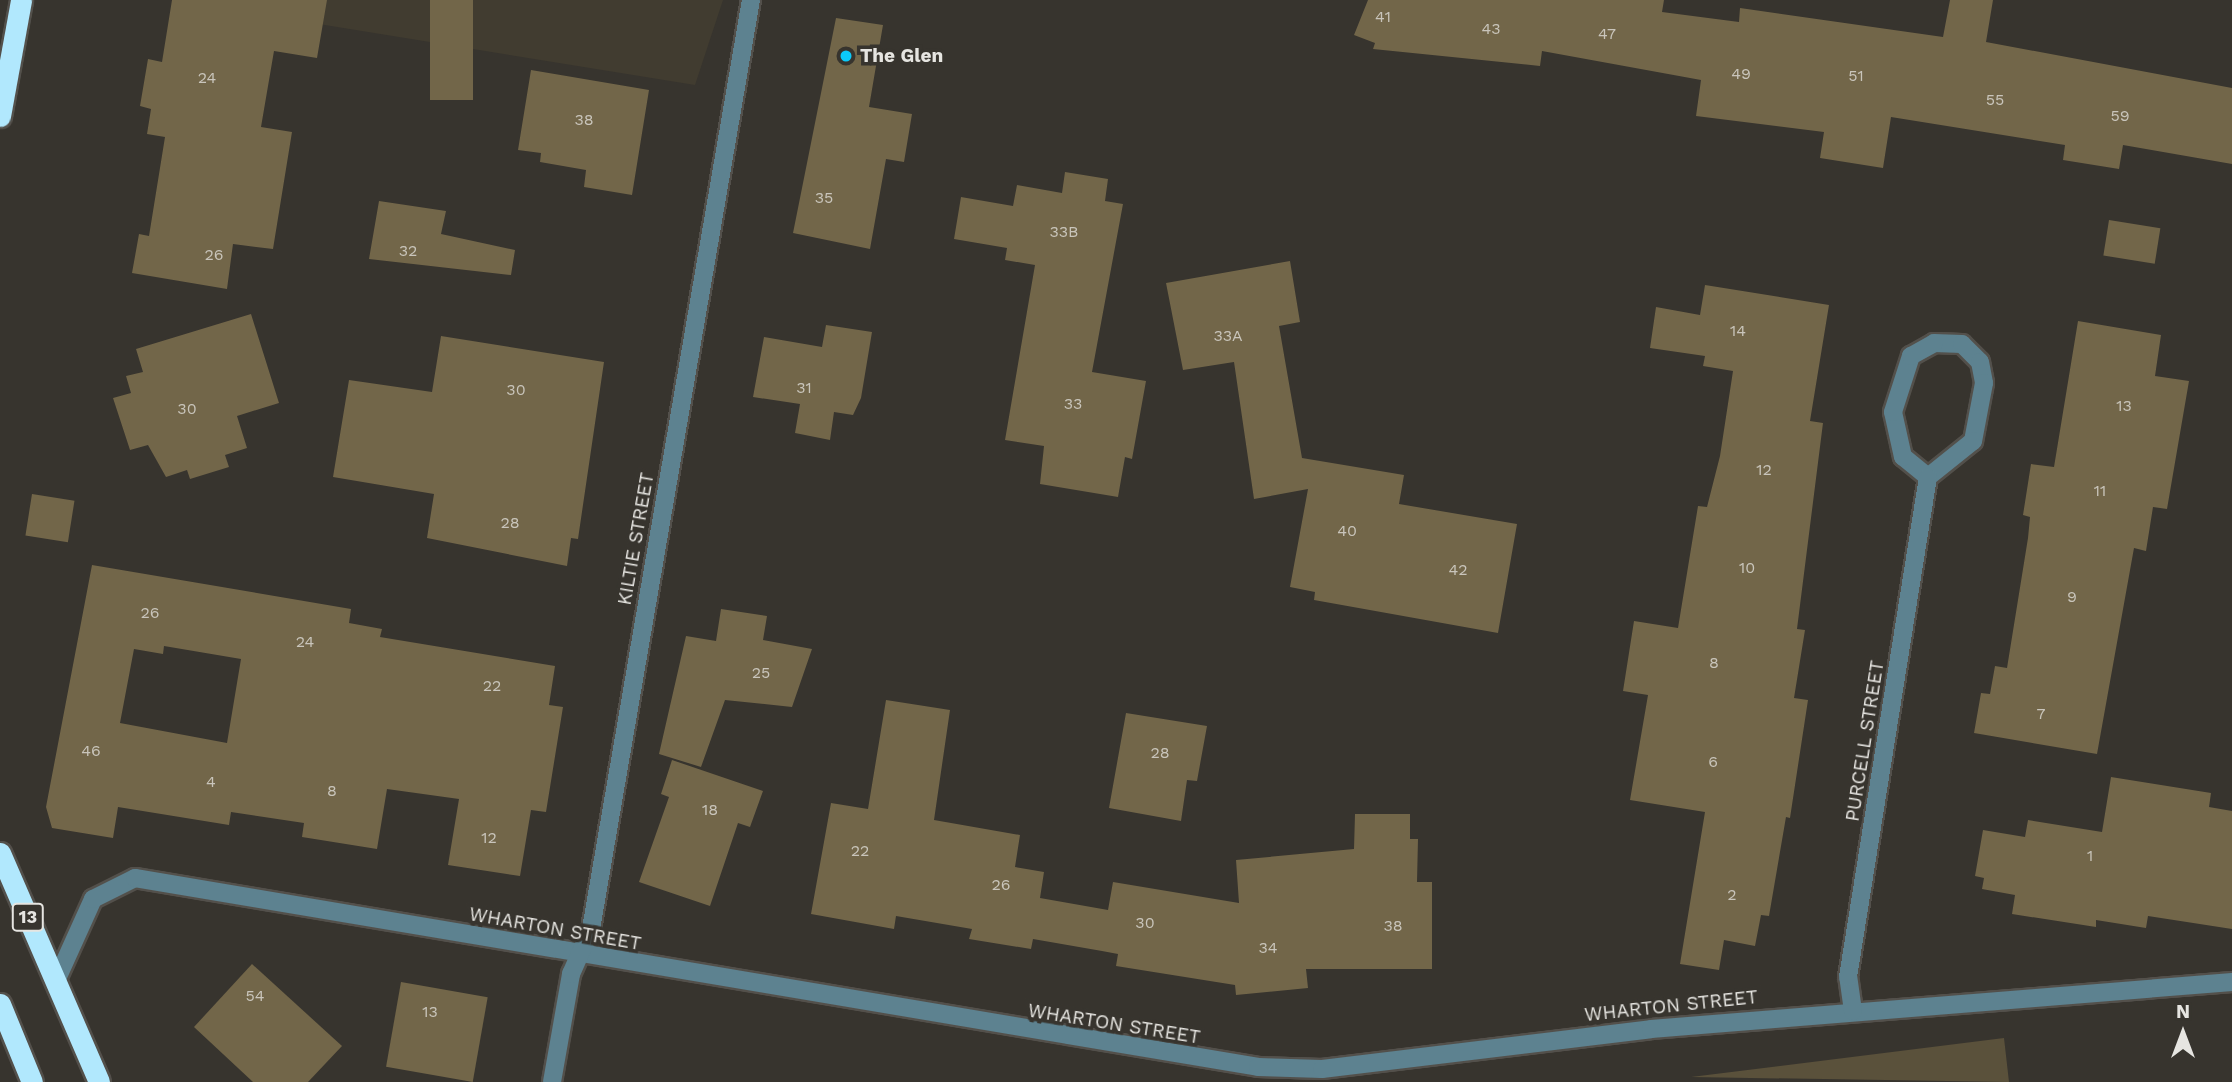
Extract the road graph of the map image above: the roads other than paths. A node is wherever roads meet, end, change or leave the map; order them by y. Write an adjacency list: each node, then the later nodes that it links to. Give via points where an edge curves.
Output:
1 (21, 0): 3 (highway)
2 (751, 0): 6 (street, KILTIE STREET, via 591,929)
3 (0, 116)
4 (1928, 477): 4 (street, via 1903,457 1893,412 1900,381 1911,356 1934,343 1962,344 1980,362 1982,416 1973,441); 10 (street, PURCELL STREET, via 1848,977)
5 (0, 853): 7 (highway, 13)
6 (580, 955): 7 (street, WHARTON STREET, via 135,878 93,899); 10 (street, WHARTON STREET, via 1258,1068 1322,1069 1544,1040); 13 (street, KILTIE STREET)
7 (56, 981): 12 (highway, 13)
8 (2232, 982): 10 (street, WHARTON STREET)
9 (0, 1004): 11 (highway)
10 (1853, 1011)
11 (32, 1082)
12 (99, 1082)
13 (552, 1082)

